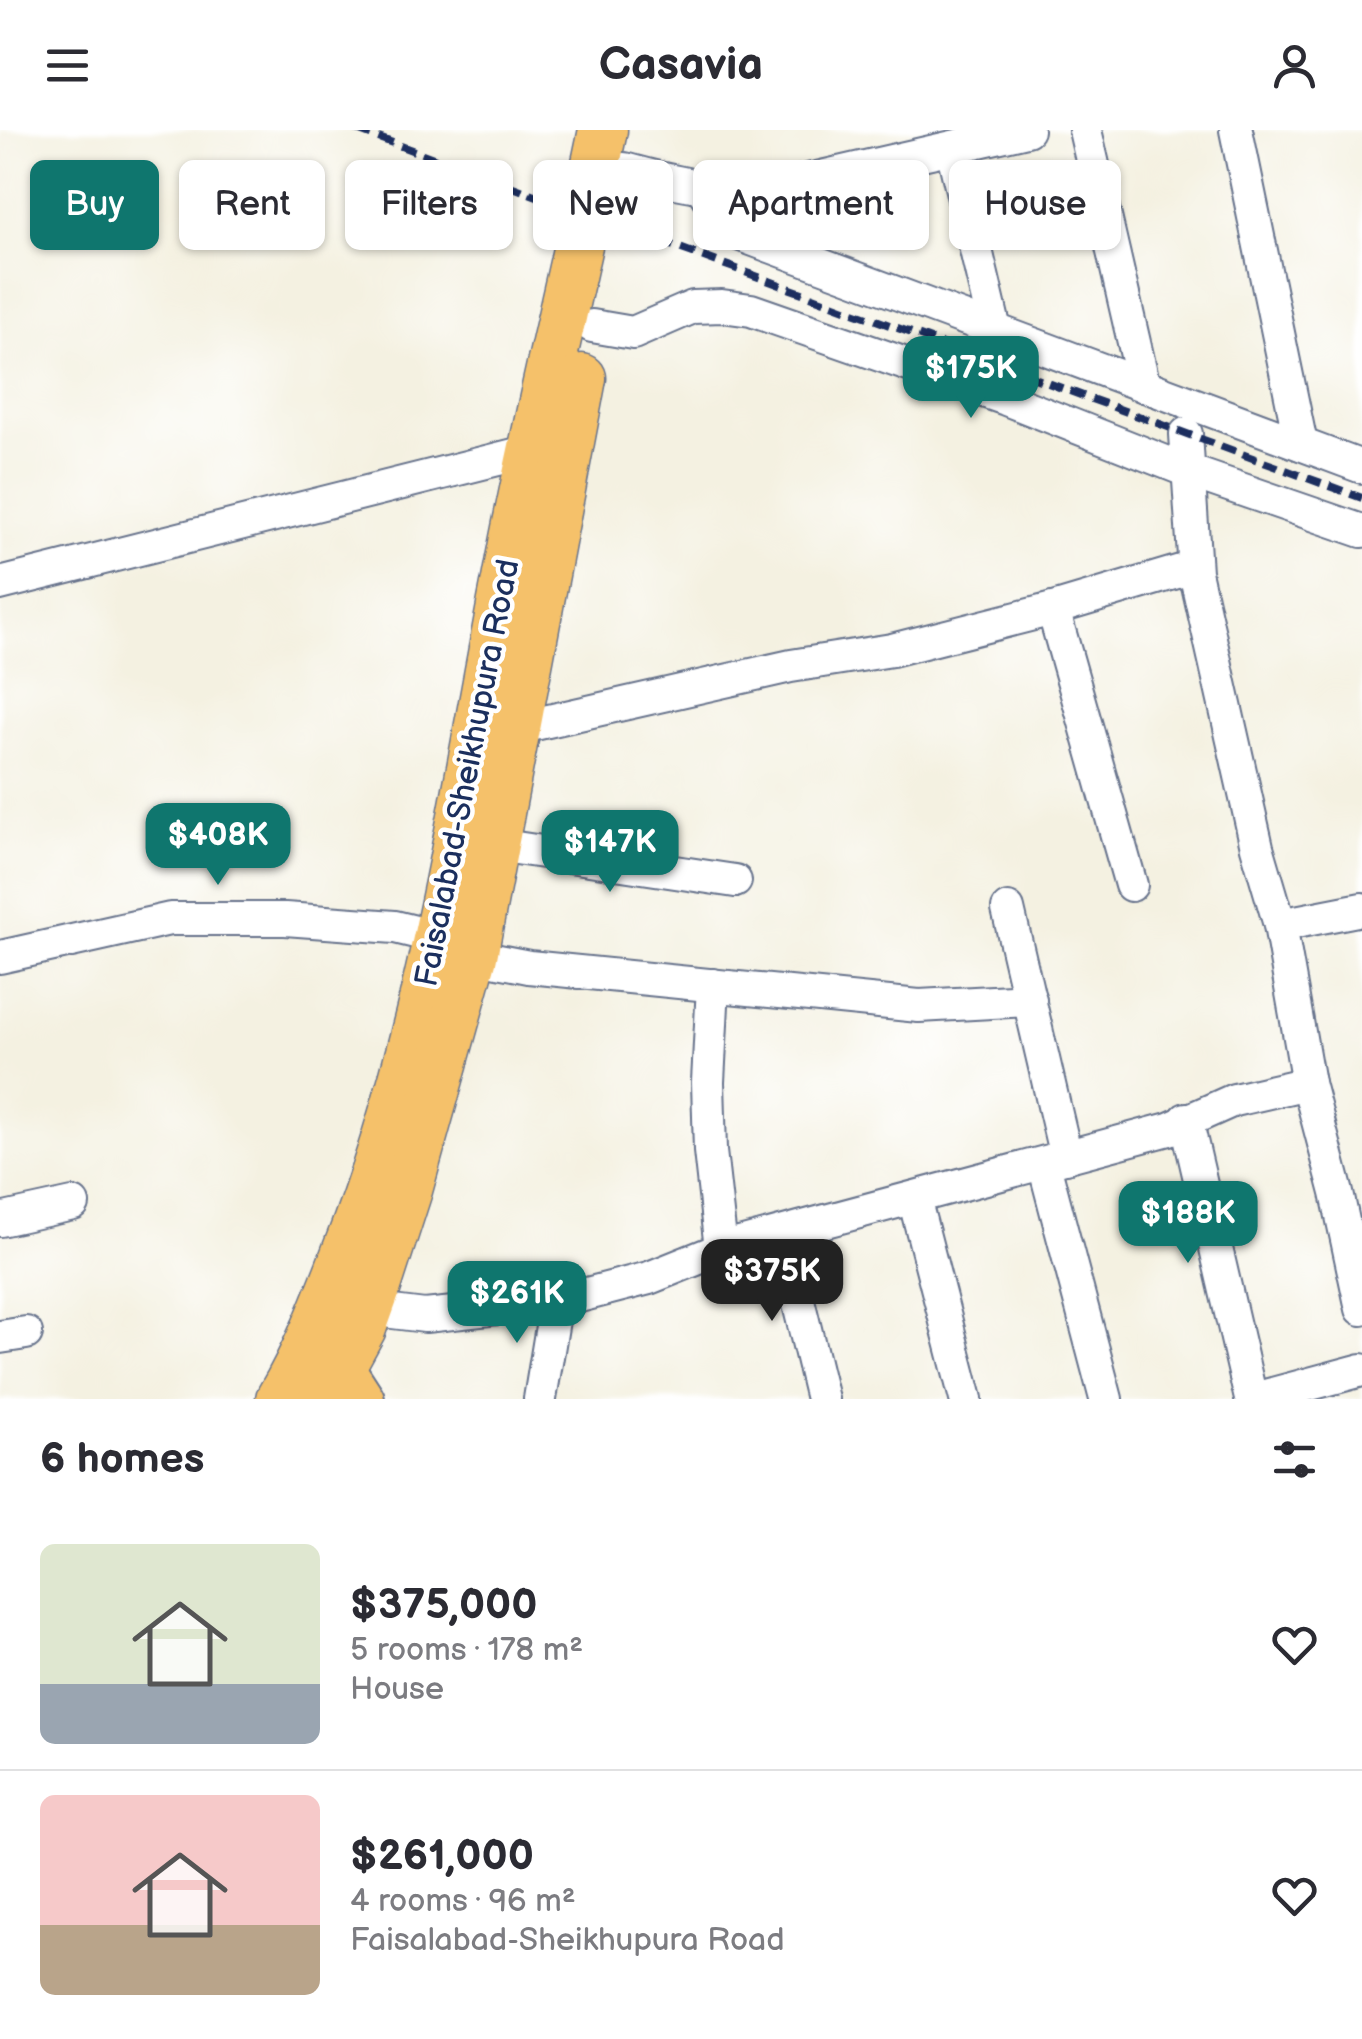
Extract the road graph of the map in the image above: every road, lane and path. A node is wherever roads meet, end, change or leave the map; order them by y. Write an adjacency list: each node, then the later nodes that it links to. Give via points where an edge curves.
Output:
1 (1028, 130): 5 (street)
2 (1085, 130): 11 (street)
3 (1236, 130): 13 (street)
4 (620, 143): 7 (street); 9 (highway, Faisalabad-Sheikhupura Road); 14 (highway, Faisalabad-Sheikhupura Road)
5 (952, 148): 6 (street); 10 (street)
6 (898, 160)
7 (693, 183)
8 (781, 250): 10 (street)
9 (592, 326): 16 (street, via 633,333 692,308 738,306); 21 (highway, Faisalabad-Sheikhupura Road)
10 (995, 330): 11 (street)
11 (1144, 386): 13 (street)
12 (1186, 434): 16 (street)
13 (1301, 444): 15 (street)
14 (534, 450): 19 (street); 28 (highway, Faisalabad-Sheikhupura Road)
15 (1362, 467)
16 (1188, 471): 17 (street); 18 (street)
17 (1362, 532)
18 (1194, 567): 20 (street); 27 (street)
19 (0, 584)
20 (1052, 610): 21 (street); 24 (street)
21 (514, 729): 22 (highway, Faisalabad-Sheikhupura Road)
22 (496, 846): 23 (street); 28 (highway, Faisalabad-Sheikhupura Road)
23 (735, 881)
24 (1131, 884)
25 (1362, 908): 27 (street)
26 (1008, 909): 31 (street)
27 (1280, 925): 32 (street)
28 (455, 946): 29 (street, via 395,927 170,919); 30 (street, via 529,967); 42 (highway, Faisalabad-Sheikhupura Road, via 408,1190)
29 (0, 957)
30 (713, 985): 31 (street, via 919,1006); 39 (street, via 708,1099)
31 (1030, 1000): 34 (street)
32 (1308, 1083): 33 (street); 41 (street)
33 (1186, 1119): 34 (street); 49 (street)
34 (1055, 1161): 35 (street); 48 (street)
35 (914, 1198): 38 (street); 47 (street)
36 (74, 1204): 37 (street)
37 (0, 1220)
38 (782, 1234): 39 (street); 46 (street)
39 (722, 1250): 40 (street)
40 (556, 1302): 42 (street, via 425,1316); 45 (street)
41 (1362, 1309)
42 (347, 1352): 44 (highway, Faisalabad-Sheikhupura Road)
43 (1362, 1370): 49 (street)
44 (280, 1399)
45 (540, 1399)
46 (822, 1399)
47 (966, 1399)
48 (1106, 1399)
49 (1252, 1399)

